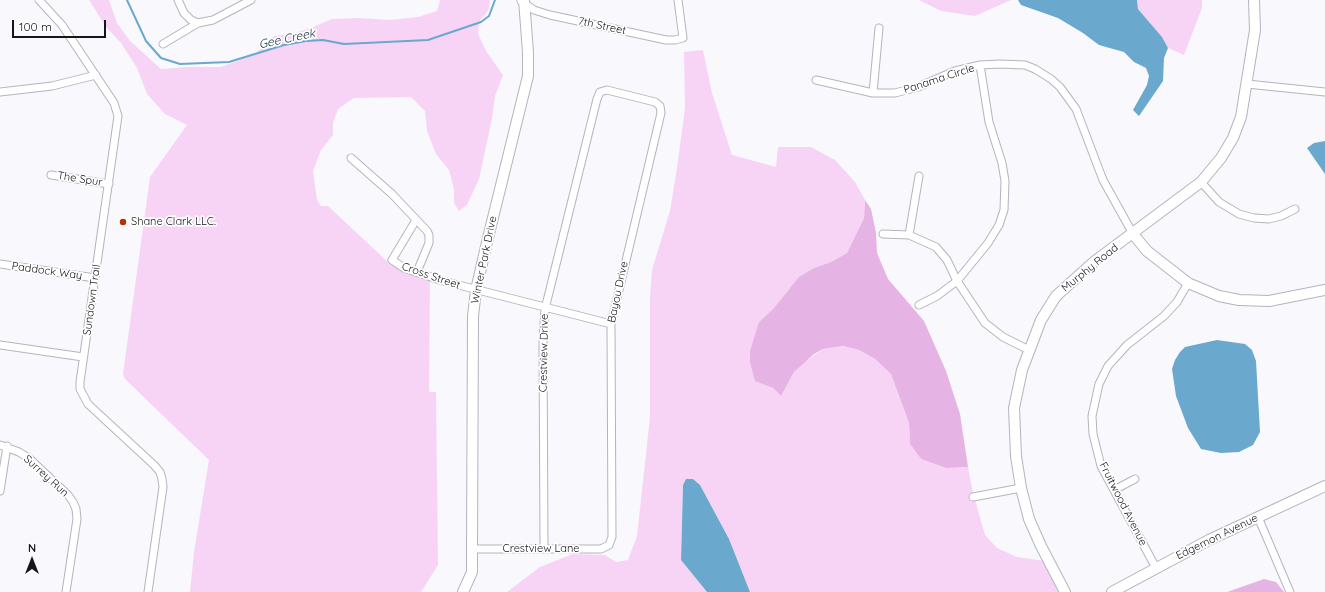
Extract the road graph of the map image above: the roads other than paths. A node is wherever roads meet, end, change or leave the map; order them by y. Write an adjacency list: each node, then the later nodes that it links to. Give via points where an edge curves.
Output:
1 (39, 0): 11 (street, Sundown Trail, via 62,25)
2 (178, 0): 7 (street, via 184,13)
3 (251, 0): 7 (street, via 213,20)
4 (678, 0): 6 (street, 7th Street, via 683,38 666,40 550,15 534,10)
5 (1254, 0): 13 (street, Murphy Road, via 1255,30)
6 (522, 1): 33 (street, Winter Park Drive, via 528,76)
7 (198, 23): 9 (street)
8 (879, 28): 17 (street)
9 (164, 44)
10 (980, 65): 17 (street, Panama Circle, via 955,71 918,87 895,93); 26 (street, Panama Circle, via 1025,65 1046,75 1060,88 1076,109 1103,180); 31 (street, via 989,122 1002,163 1006,198 999,225)
11 (96, 75): 14 (street, via 52,86); 22 (street, Sundown Trail, via 114,102 118,116)
12 (816, 80): 17 (street, Panama Circle)
13 (1247, 84): 16 (street); 21 (street, Murphy Road, via 1241,117 1233,138 1221,158)
14 (0, 92)
15 (600, 92): 36 (street, Crestview Drive); 37 (street, Bayou Drive, via 607,90 655,102 660,106 661,113)
16 (1325, 92)
17 (873, 93)
18 (352, 158): 24 (street)
19 (51, 175): 22 (street, The Spur)
20 (919, 176): 27 (street)
21 (1201, 182): 23 (street, via 1219,202 1239,214 1269,219); 26 (street, Murphy Road)
22 (109, 184): 30 (street, Sundown Trail)
23 (1295, 209)
24 (416, 220): 29 (street, via 429,235 429,243); 29 (street, Cross Street, via 392,260 404,268)
25 (883, 234): 27 (street)
26 (1133, 234): 32 (street, via 1147,251); 39 (street, Murphy Road, via 1095,261 1056,296 1041,320)
27 (909, 235): 31 (street, via 936,247 947,260)
28 (0, 264): 30 (street, Paddock Way)
29 (417, 272): 33 (street, Cross Street)
30 (95, 278): 40 (street, Sundown Trail)
31 (957, 281): 35 (street, via 937,296); 39 (street, via 985,323 1003,337)
32 (1188, 283): 34 (street, via 1219,296 1239,300 1269,300); 45 (street, Fruitwood Avenue, via 1164,316 1143,331 1108,366 1099,384 1092,416 1093,434 1101,466)
33 (476, 290): 36 (street, Cross Street); 51 (street, Winter Park Drive, via 472,346)
34 (1325, 290)
35 (919, 305)
36 (545, 309): 37 (street, Cross Street); 50 (street, Crestview Drive)
37 (611, 324): 49 (street, Bayou Drive, via 612,537)
38 (0, 345): 40 (street)
39 (1029, 350): 44 (street, Murphy Road, via 1014,408 1016,456)
40 (83, 357): 54 (street, Sundown Trail, via 80,389 88,404 154,465 162,479 164,487)
41 (3, 445): 46 (street); 53 (street, Surrey Run, via 30,459 68,495 76,509 77,519)
42 (1135, 479): 45 (street)
43 (1325, 486): 48 (street, Edgemon Avenue)
44 (1021, 488): 47 (street); 56 (street, Murphy Road, via 1029,518)
45 (1114, 490): 52 (street, Fruitwood Avenue)
46 (0, 491)
47 (973, 497)
48 (1258, 516): 52 (street, Edgemon Avenue); 58 (street)
49 (608, 545): 50 (street, Crestview Lane, via 601,549)
50 (544, 548): 51 (street, Crestview Lane)
51 (472, 549): 55 (street, Winter Park Drive, via 472,572)
52 (1156, 568): 57 (street, Edgemon Avenue)
53 (66, 592)
54 (148, 592)
55 (463, 592)
56 (1065, 592)
57 (1112, 592)
58 (1290, 592)

